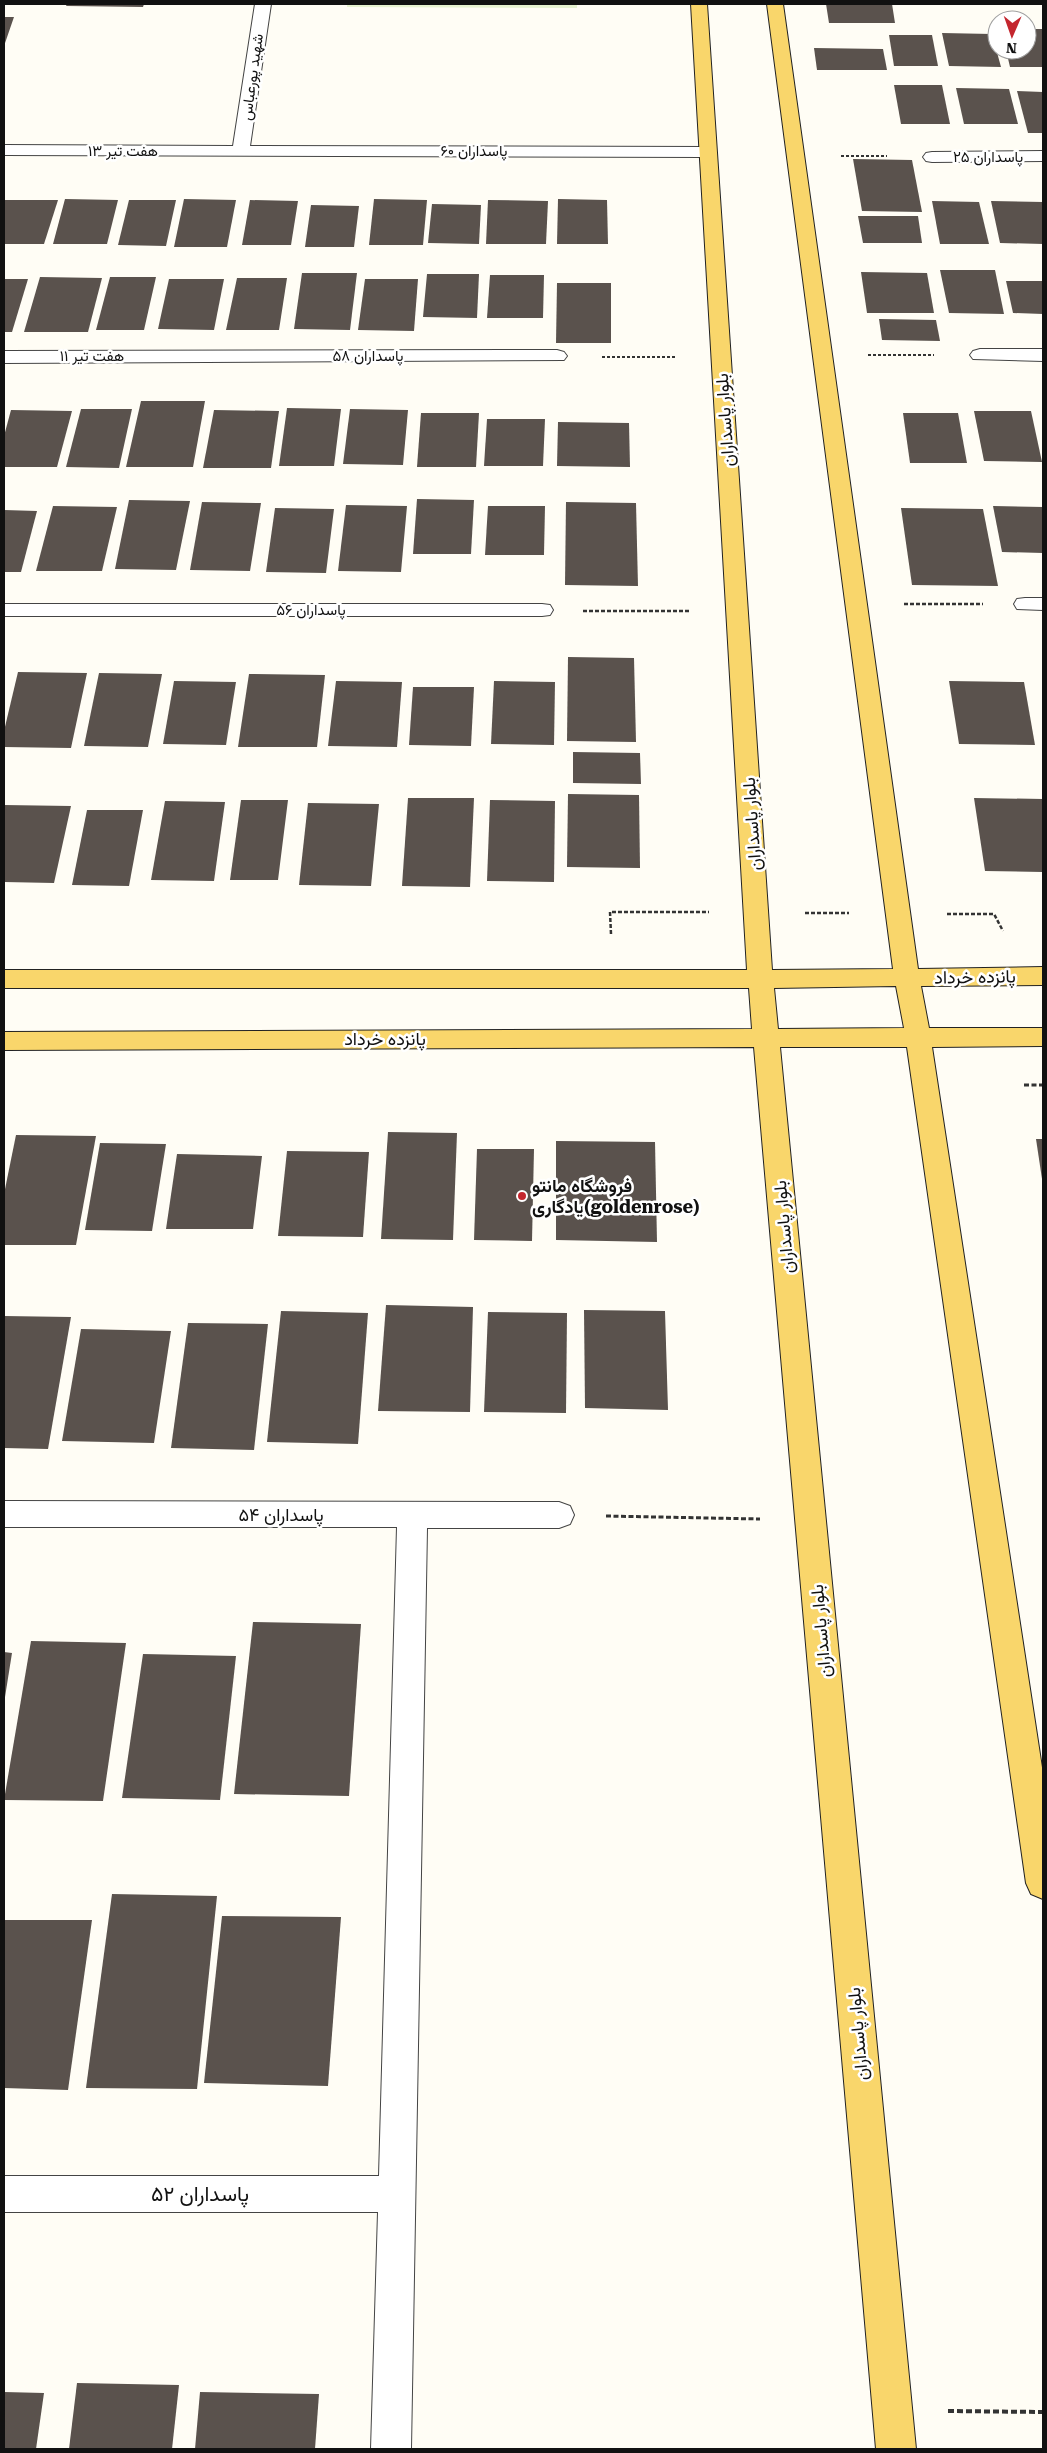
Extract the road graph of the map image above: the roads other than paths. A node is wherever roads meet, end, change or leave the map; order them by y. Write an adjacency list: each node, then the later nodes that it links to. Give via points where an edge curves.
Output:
1 (263, 4): 5 (street, شهید پورعباس)
2 (699, 4): 6 (main road, بلوار پاسداران)
3 (775, 4): 17 (main road)
4 (4, 150): 5 (street, هفت تیر ۱۳)
5 (241, 151): 6 (street, پاسداران ۶۰)
6 (707, 152): 19 (main road, بلوار پاسداران)
7 (1043, 156): 8 (street, پاسداران ۲۵)
8 (932, 157)
9 (980, 355): 10 (street)
10 (1043, 355)
11 (4, 356): 12 (street, هفت تیر ۱۱)
12 (180, 356): 13 (street, پاسداران ۵۸)
13 (557, 356)
14 (4, 610): 15 (street, پاسداران ۵۶)
15 (542, 610)
16 (1043, 976): 17 (main road, پانزده خرداد)
17 (907, 978): 19 (main road, پانزده خرداد); 21 (main road)
18 (4, 979): 19 (main road)
19 (760, 979): 20 (main road, بلوار پاسداران)
20 (767, 1037): 21 (main road, پانزده خرداد); 23 (main road, پانزده خرداد); 31 (main road, بلوار پاسداران)
21 (918, 1037): 22 (main road); 27 (main road)
22 (1043, 1037)
23 (4, 1041)
24 (4, 1514): 25 (street, پاسداران ۵۴)
25 (412, 1515): 26 (street, پاسداران ۵۴); 29 (street)
26 (559, 1515)
27 (1043, 1883)
28 (4, 2194): 29 (street, پاسداران ۵۲)
29 (397, 2194): 30 (street)
30 (391, 2449)
31 (896, 2449)

